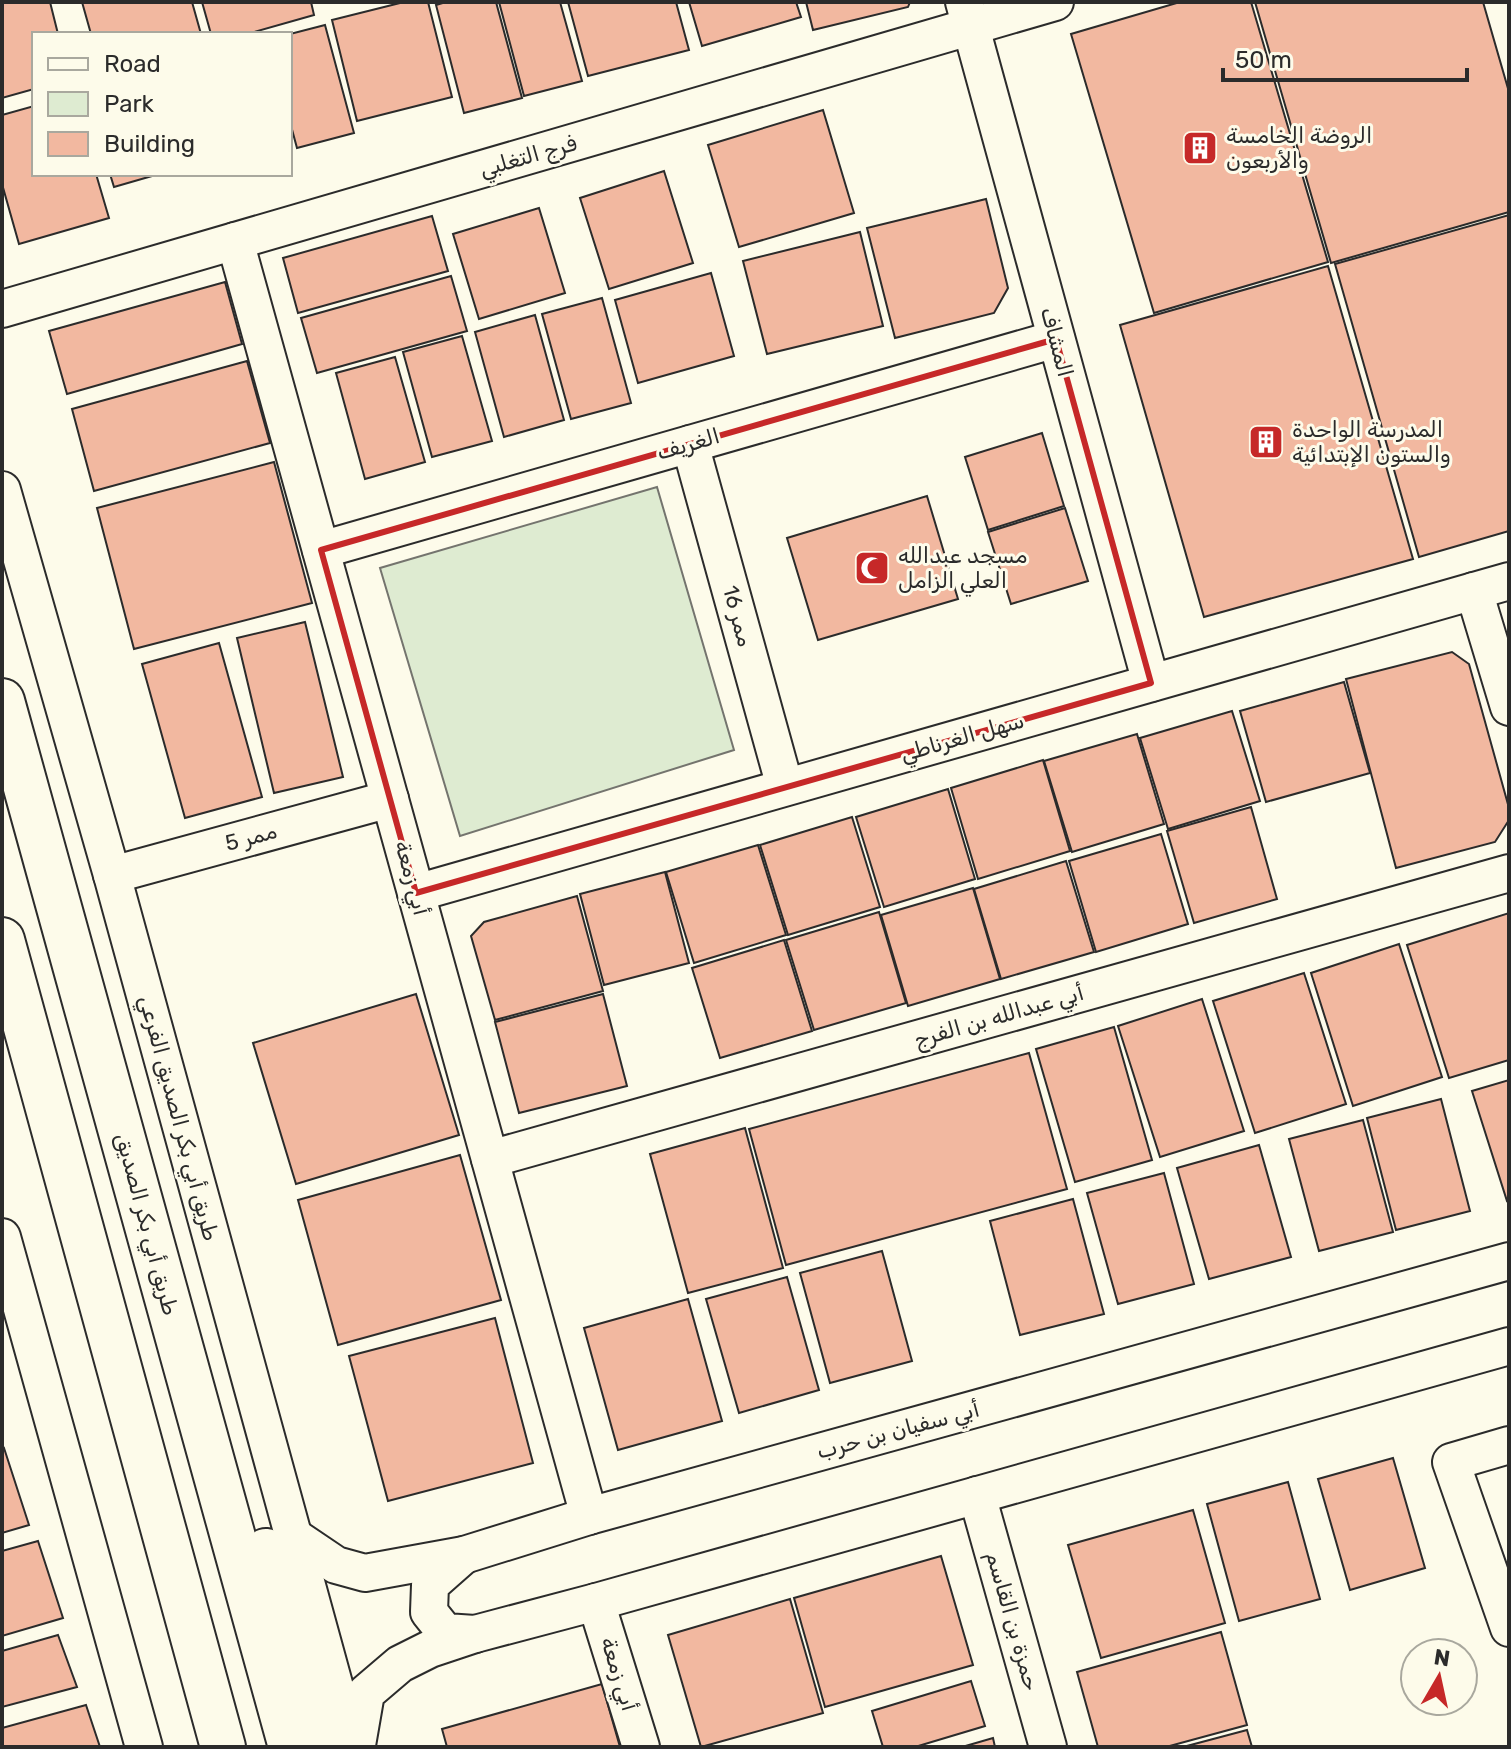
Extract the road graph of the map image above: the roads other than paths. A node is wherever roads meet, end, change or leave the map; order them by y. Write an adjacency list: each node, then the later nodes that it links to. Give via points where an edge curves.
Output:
1 (1055, 2): 2 (street, فرج التغلبي)
2 (968, 14): 3 (street, فرج التغلبي); 5 (street, المشاف)
3 (235, 241): 4 (street, فرج التغلبي); 8 (street, أبي زمعة)
4 (2, 309)
5 (1056, 339): 6 (street, الغريف); 11 (street, المشاف)
6 (690, 444): 8 (street, الغريف); 14 (street, ممر 16)
7 (2, 490): 17 (street, طريق أبي بكر الصديق الفرعي)
8 (321, 550): 15 (street, أبي زمعة)
9 (1509, 581): 10 (street, سهل الغرناطي)
10 (1474, 591): 11 (street, سهل الغرناطي); 13 (street)
11 (1151, 683): 14 (street, سهل الغرناطي)
12 (2, 701): 20 (main road, طريق أبي بكر الصديق)
13 (1509, 707)
14 (785, 787): 18 (street, سهل الغرناطي)
15 (390, 799): 17 (street, ممر 5); 18 (street, أبي زمعة)
16 (1509, 873): 21 (street, أبي عبدالله بن الفرج)
17 (112, 875): 29 (street, طريق أبي بكر الصديق الفرعي)
18 (416, 893): 21 (street, أبي زمعة)
19 (2, 940): 35 (main road)
20 (76, 967): 36 (main road, طريق أبي بكر الصديق); 37 (main road)
21 (490, 1159): 28 (street, أبي زمعة)
22 (2, 1237): 24 (street)
23 (1509, 1261): 28 (street, أبي سفيان بن حرب)
24 (10, 1292): 34 (street)
25 (1509, 1346): 27 (street)
26 (1509, 1445): 32 (street, via 1451,1462)
27 (977, 1495): 31 (street); 41 (street, حمزة بن القاسم)
28 (589, 1516): 30 (street, أبي سفيان بن حرب)
29 (293, 1536): 30 (street, أبي سفيان بن حرب, via 336,1565 365,1573); 38 (street, طريق أبي بكر الصديق الفرعي)
30 (464, 1555): 33 (street, via 430,1585 429,1612 445,1632)
31 (596, 1602): 33 (street); 40 (street, أبي زمعة)
32 (1509, 1628)
33 (475, 1634): 39 (street, via 400,1664 366,1693)
34 (144, 1747)
35 (223, 1747)
36 (291, 1747)
37 (330, 1747)
38 (350, 1747)
39 (357, 1747)
40 (641, 1747)
41 (1048, 1747)

